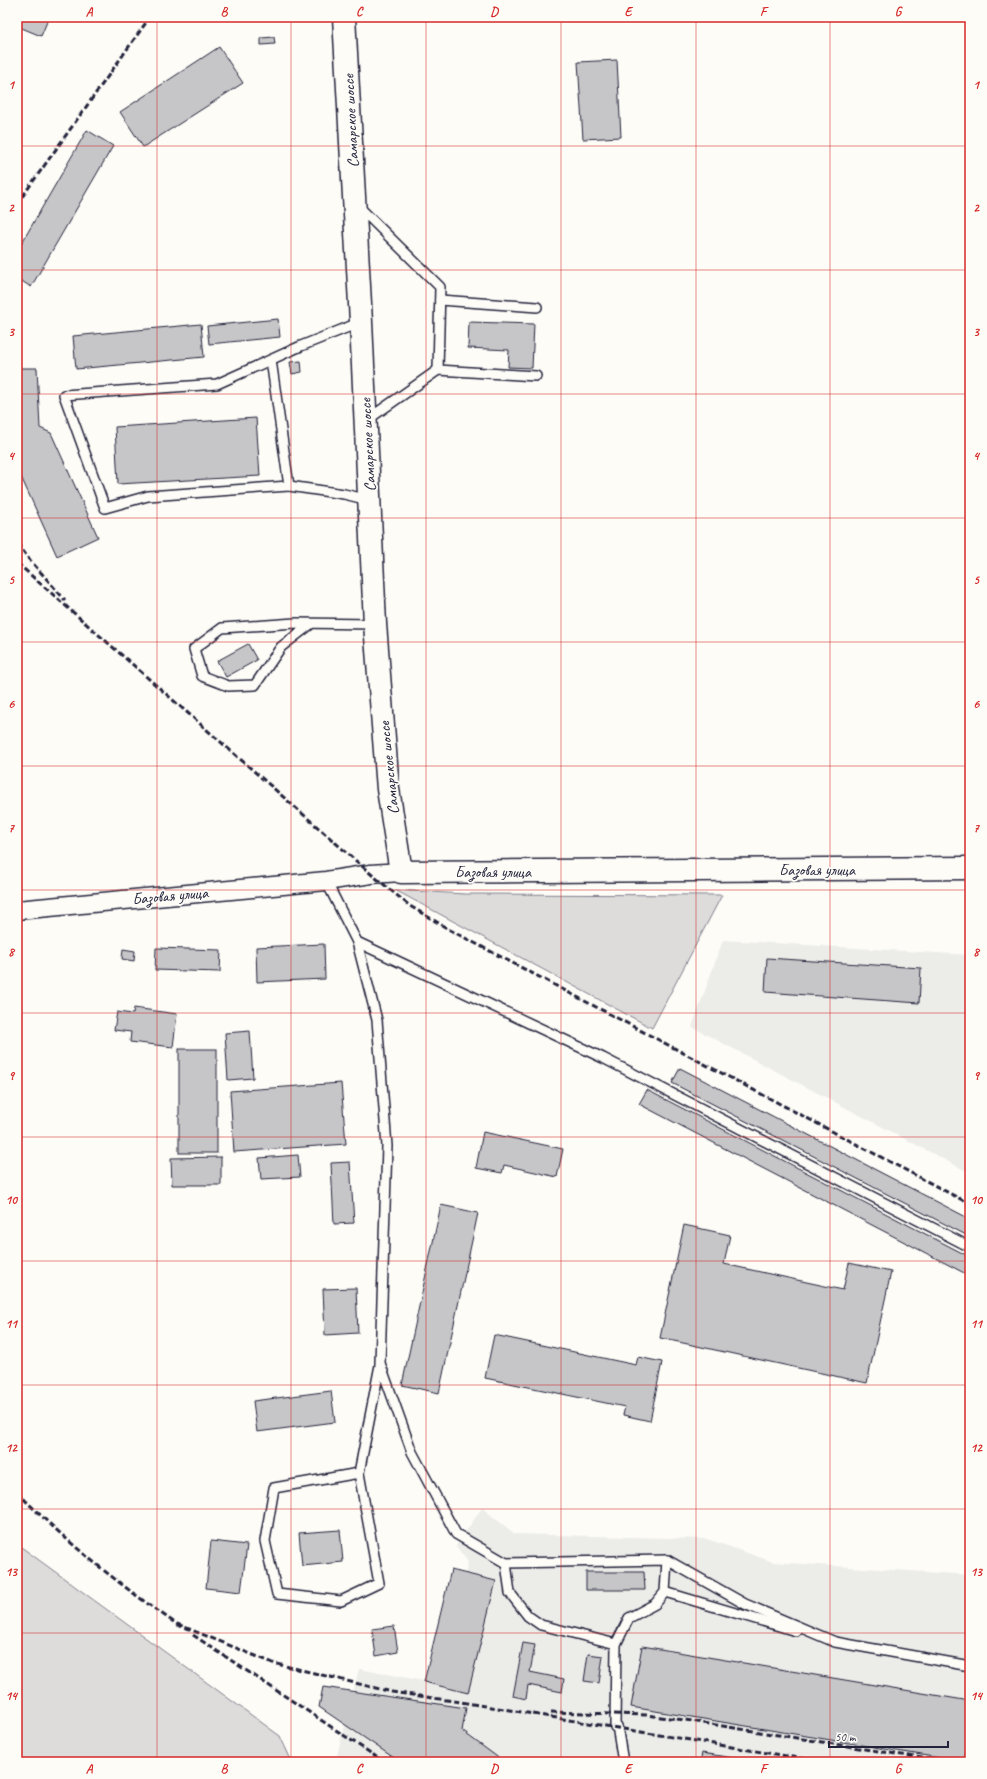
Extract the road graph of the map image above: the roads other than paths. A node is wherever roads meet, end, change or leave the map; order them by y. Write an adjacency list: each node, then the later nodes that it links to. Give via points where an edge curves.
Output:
1 (344, 17): 2 (street, Самарское шоссе)
2 (354, 202): 3 (lane, via 440,287); 5 (street, Самарское шоссе)
3 (440, 300): 4 (lane); 7 (lane)
4 (537, 307)
5 (361, 322): 6 (lane); 9 (street, Самарское шоссе)
6 (271, 360): 10 (lane); 10 (lane, via 217,384 64,395 105,508 148,496)
7 (438, 370): 8 (lane); 9 (lane)
8 (536, 376)
9 (366, 420): 11 (street, Самарское шоссе)
10 (289, 486): 11 (lane)
11 (369, 500): 13 (street, Самарское шоссе)
12 (311, 624): 12 (lane, via 222,628 194,649 202,676 228,686 255,685 281,647); 13 (lane)
13 (375, 624): 15 (street, Самарское шоссе, via 388,789)
14 (970, 868): 15 (street, Базовая улица)
15 (401, 872): 16 (street, Базовая улица)
16 (326, 881): 17 (street, Базовая улица); 18 (lane)
17 (17, 910)
18 (357, 942): 19 (lane, via 603,1058); 20 (lane, via 377,1020 387,1146)
19 (970, 1247)
20 (380, 1363): 21 (lane); 23 (lane, via 412,1452 456,1534)
21 (359, 1473): 21 (lane, via 379,1583 341,1600 277,1594 265,1540 274,1488)
22 (667, 1560): 23 (lane); 24 (lane); 25 (lane, via 745,1604)
23 (506, 1563): 26 (lane, via 510,1593 528,1616 541,1625)
24 (665, 1592): 25 (lane); 26 (lane, via 655,1604 629,1618)
25 (835, 1642): 27 (lane)
26 (616, 1644): 28 (lane, via 615,1727 617,1726)
27 (970, 1666)
28 (623, 1762)

